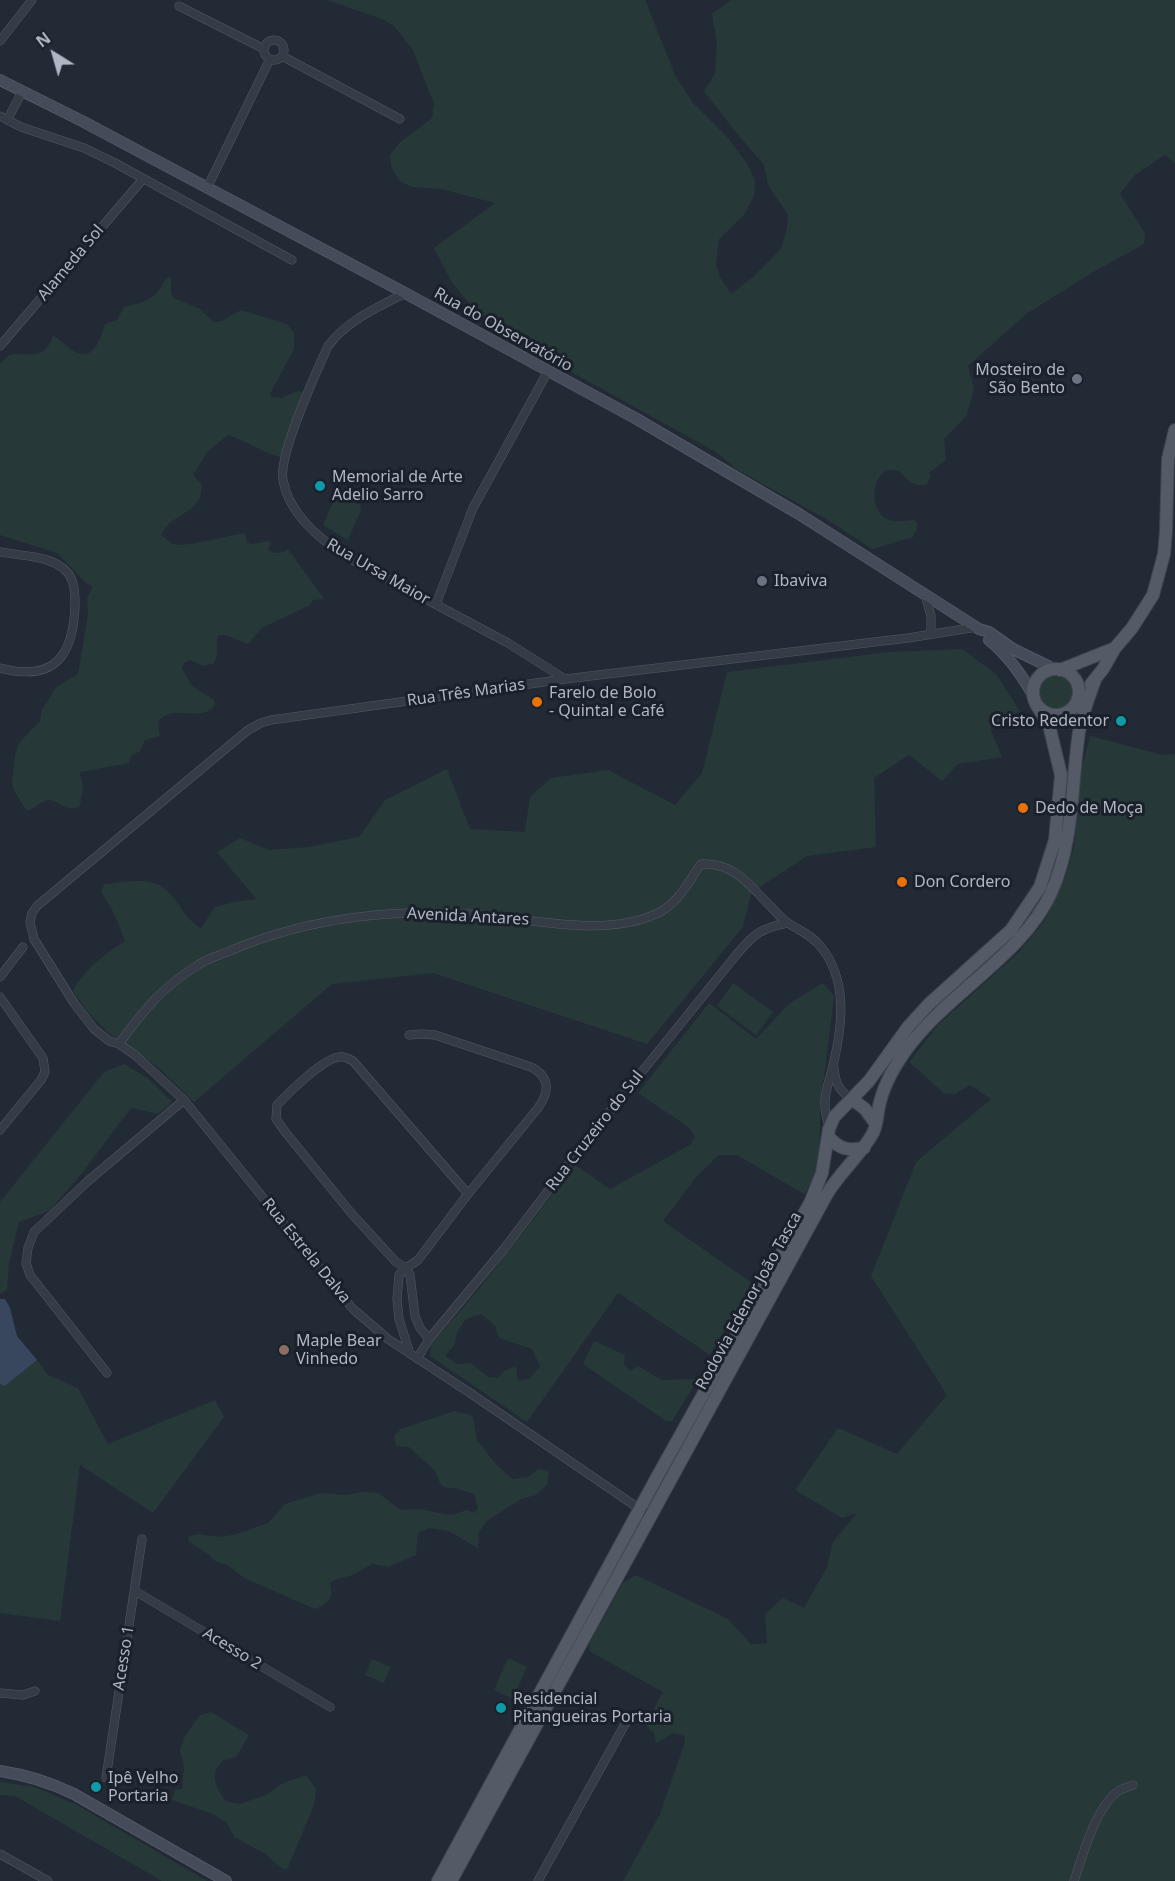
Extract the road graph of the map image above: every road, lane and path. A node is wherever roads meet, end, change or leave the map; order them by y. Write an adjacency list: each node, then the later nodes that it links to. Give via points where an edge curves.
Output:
1 (32, 0): 3 (street)
2 (179, 6): 4 (street)
3 (0, 40)
4 (264, 49): 5 (street, via 270,41 280,42); 6 (street)
5 (282, 56): 6 (street); 10 (street)
6 (270, 59): 12 (street)
7 (0, 82): 8 (street, Rua do Observatório)
8 (22, 92): 9 (street); 12 (street, Rua do Observatório)
9 (3, 118): 11 (street, via 84,148)
10 (400, 119)
11 (143, 179): 13 (street); 15 (street, Alameda Sol)
12 (207, 188): 14 (street, Rua do Observatório)
13 (292, 260)
14 (405, 293): 16 (street, Rua do Observatório); 20 (street, Rua Ursa Maior, via 356,319 337,333 328,346 288,444 283,480 304,522 322,541)
15 (0, 346)
16 (548, 371): 19 (street, Rua do Observatório, via 799,514); 20 (street, via 472,508)
17 (1175, 430): 23 (main road, Rodovia Edenor João Tasca, via 1168,459 1160,576 1132,628)
18 (0, 552): 25 (street, via 57,564 73,581 75,594 71,638 62,656 46,669 27,673)
19 (925, 593): 21 (street, Rua do Observatório); 22 (street)
20 (435, 604): 24 (street, Rua Ursa Maior)
21 (978, 628): 22 (street, Rua Três Marias); 26 (street, Rua do Observatório); 29 (street, Rua do Observatório, via 1022,675)
22 (931, 634): 27 (street, Rua Três Marias)
23 (1114, 648): 26 (main road); 30 (main road, Rodovia Edenor João Tasca)
24 (547, 667): 27 (street, Rua Ursa Maior); 28 (street)
25 (0, 668)
26 (1057, 669): 29 (main road, via 1037,678); 30 (main road, via 1076,681)
27 (565, 679): 28 (street, Rua Três Marias)
28 (552, 681): 33 (street, Rua Três Marias, via 261,723 37,906)
29 (1035, 700): 30 (main road, via 1053,714 1066,712); 32 (main road, Rodovia Edenor João Tasca, via 1049,724)
30 (1080, 701): 31 (main road, Rodovia Edenor João Tasca)
31 (1077, 759): 32 (main road); 43 (main road, Rodovia Edenor João Tasca, via 1063,863 1050,894 1024,934 942,1009 909,1046 884,1088)
32 (1058, 761): 41 (main road, Rodovia Edenor João Tasca, via 1055,840 1040,887 1028,908 1011,930 928,1004)
33 (30, 922): 39 (street, Rua Estrela Dalva, via 34,939 74,1003 94,1029)
34 (787, 923): 39 (street, Avenida Antares, via 744,878 715,863 701,864 674,903 659,912 614,925 417,911 323,922 256,940 200,963 144,1009); 40 (street, via 820,945 838,980 840,1030); 49 (street, Rua Cruzeiro do Sul, via 753,935)
35 (22, 947): 36 (street)
36 (0, 977)
37 (0, 997): 44 (street, via 45,1065 41,1080)
38 (409, 1035): 47 (street, via 435,1035 520,1063 540,1072 544,1080 544,1100)
39 (119, 1044): 42 (street, Rua Estrela Dalva)
40 (834, 1062): 41 (street, via 835,1080); 45 (street, via 826,1084)
41 (852, 1100): 43 (main road); 45 (main road, Rodovia Edenor João Tasca, via 834,1117)
42 (184, 1101): 50 (street, Rua Estrela Dalva, via 353,1309 383,1336); 51 (street, via 80,1188 34,1232 28,1248 26,1263 30,1275)
43 (876, 1124): 46 (main road, Rodovia Edenor João Tasca)
44 (0, 1130)
45 (828, 1132): 46 (main road, via 843,1149); 52 (main road, Rodovia Edenor João Tasca, via 822,1173 810,1203)
46 (864, 1148): 52 (main road, Rodovia Edenor João Tasca, via 836,1178)
47 (468, 1194): 48 (street, via 418,1260); 48 (street, via 346,1057 324,1064 277,1105 276,1119 286,1133 358,1221)
48 (405, 1268): 49 (street, via 410,1275 415,1316); 50 (street, via 399,1275 397,1299 399,1318)
49 (429, 1339): 50 (street, Rua Cruzeiro do Sul)
50 (414, 1356): 52 (street, Rua Estrela Dalva)
51 (106, 1373)
52 (645, 1512): 65 (main road, Rodovia Edenor João Tasca); 66 (main road, Rodovia Edenor João Tasca)
53 (142, 1539): 54 (street, Acesso 1)
54 (135, 1592): 57 (street, Acesso 2); 60 (street, Acesso 1)
55 (35, 1691): 56 (street, via 23,1695)
56 (0, 1693)
57 (330, 1707)
58 (629, 1717): 67 (street)
59 (0, 1771): 64 (street, via 49,1782 74,1794)
60 (106, 1778)
61 (1133, 1785): 68 (street, via 1120,1791 1099,1818)
62 (0, 1854): 63 (street)
63 (48, 1881)
64 (226, 1881)
65 (438, 1881)
66 (452, 1881)
67 (538, 1881)
68 (1074, 1881)

